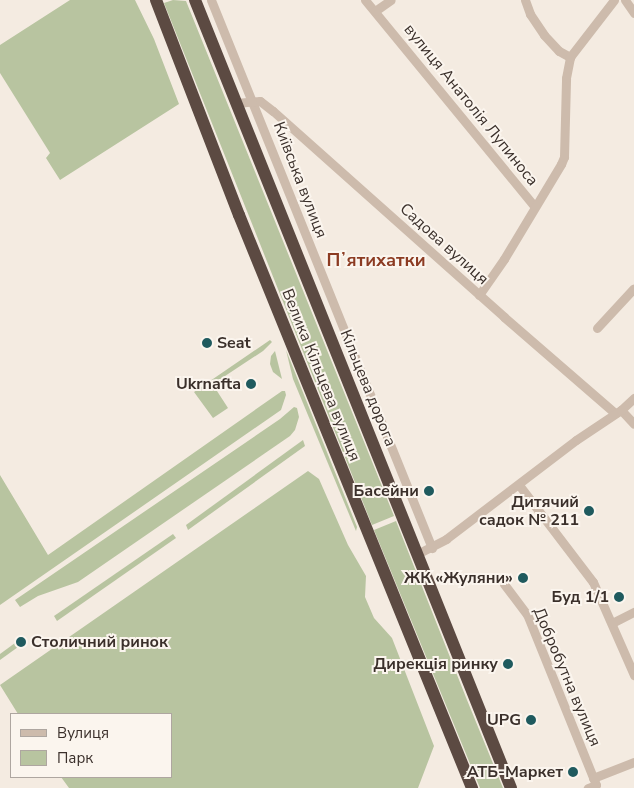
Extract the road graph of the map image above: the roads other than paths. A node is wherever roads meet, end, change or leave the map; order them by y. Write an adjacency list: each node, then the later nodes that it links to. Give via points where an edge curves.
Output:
1 (195, 0): 13 (highway, Кільцева дорога)
2 (211, 0): 12 (street)
3 (365, 0): 9 (street, вулиця Анатолія Лупиноса)
4 (390, 0): 9 (street)
5 (524, 0): 11 (street, via 544,34 559,51)
6 (614, 0): 11 (street)
7 (625, 0): 10 (street)
8 (158, 2): 30 (highway, Велика Кільцева вулиця, via 242,223)
9 (375, 11): 14 (street, вулиця Анатолія Лупиноса)
10 (634, 13)
11 (570, 57): 14 (street, via 566,78 564,157)
12 (252, 101): 13 (street); 16 (street, Садова вулиця, via 260,101 273,110); 22 (street, Київська вулиця)
13 (236, 103): 23 (highway, Кільцева дорога)
14 (534, 206): 16 (street)
15 (634, 288): 17 (street)
16 (479, 295): 19 (street, Садова вулиця)
17 (597, 328)
18 (634, 398): 19 (street)
19 (618, 412): 20 (street, Садова вулиця); 21 (street)
20 (634, 424)
21 (519, 485): 22 (street); 26 (street, via 593,582)
22 (432, 548): 23 (street)
23 (416, 554): 31 (highway, Кільцева дорога)
24 (504, 584): 29 (street, Добробутна вулиця, via 527,614)
25 (634, 612): 26 (street)
26 (612, 623): 27 (street)
27 (634, 675)
28 (634, 762): 29 (street)
29 (593, 784)
30 (472, 788)
31 (511, 788)

